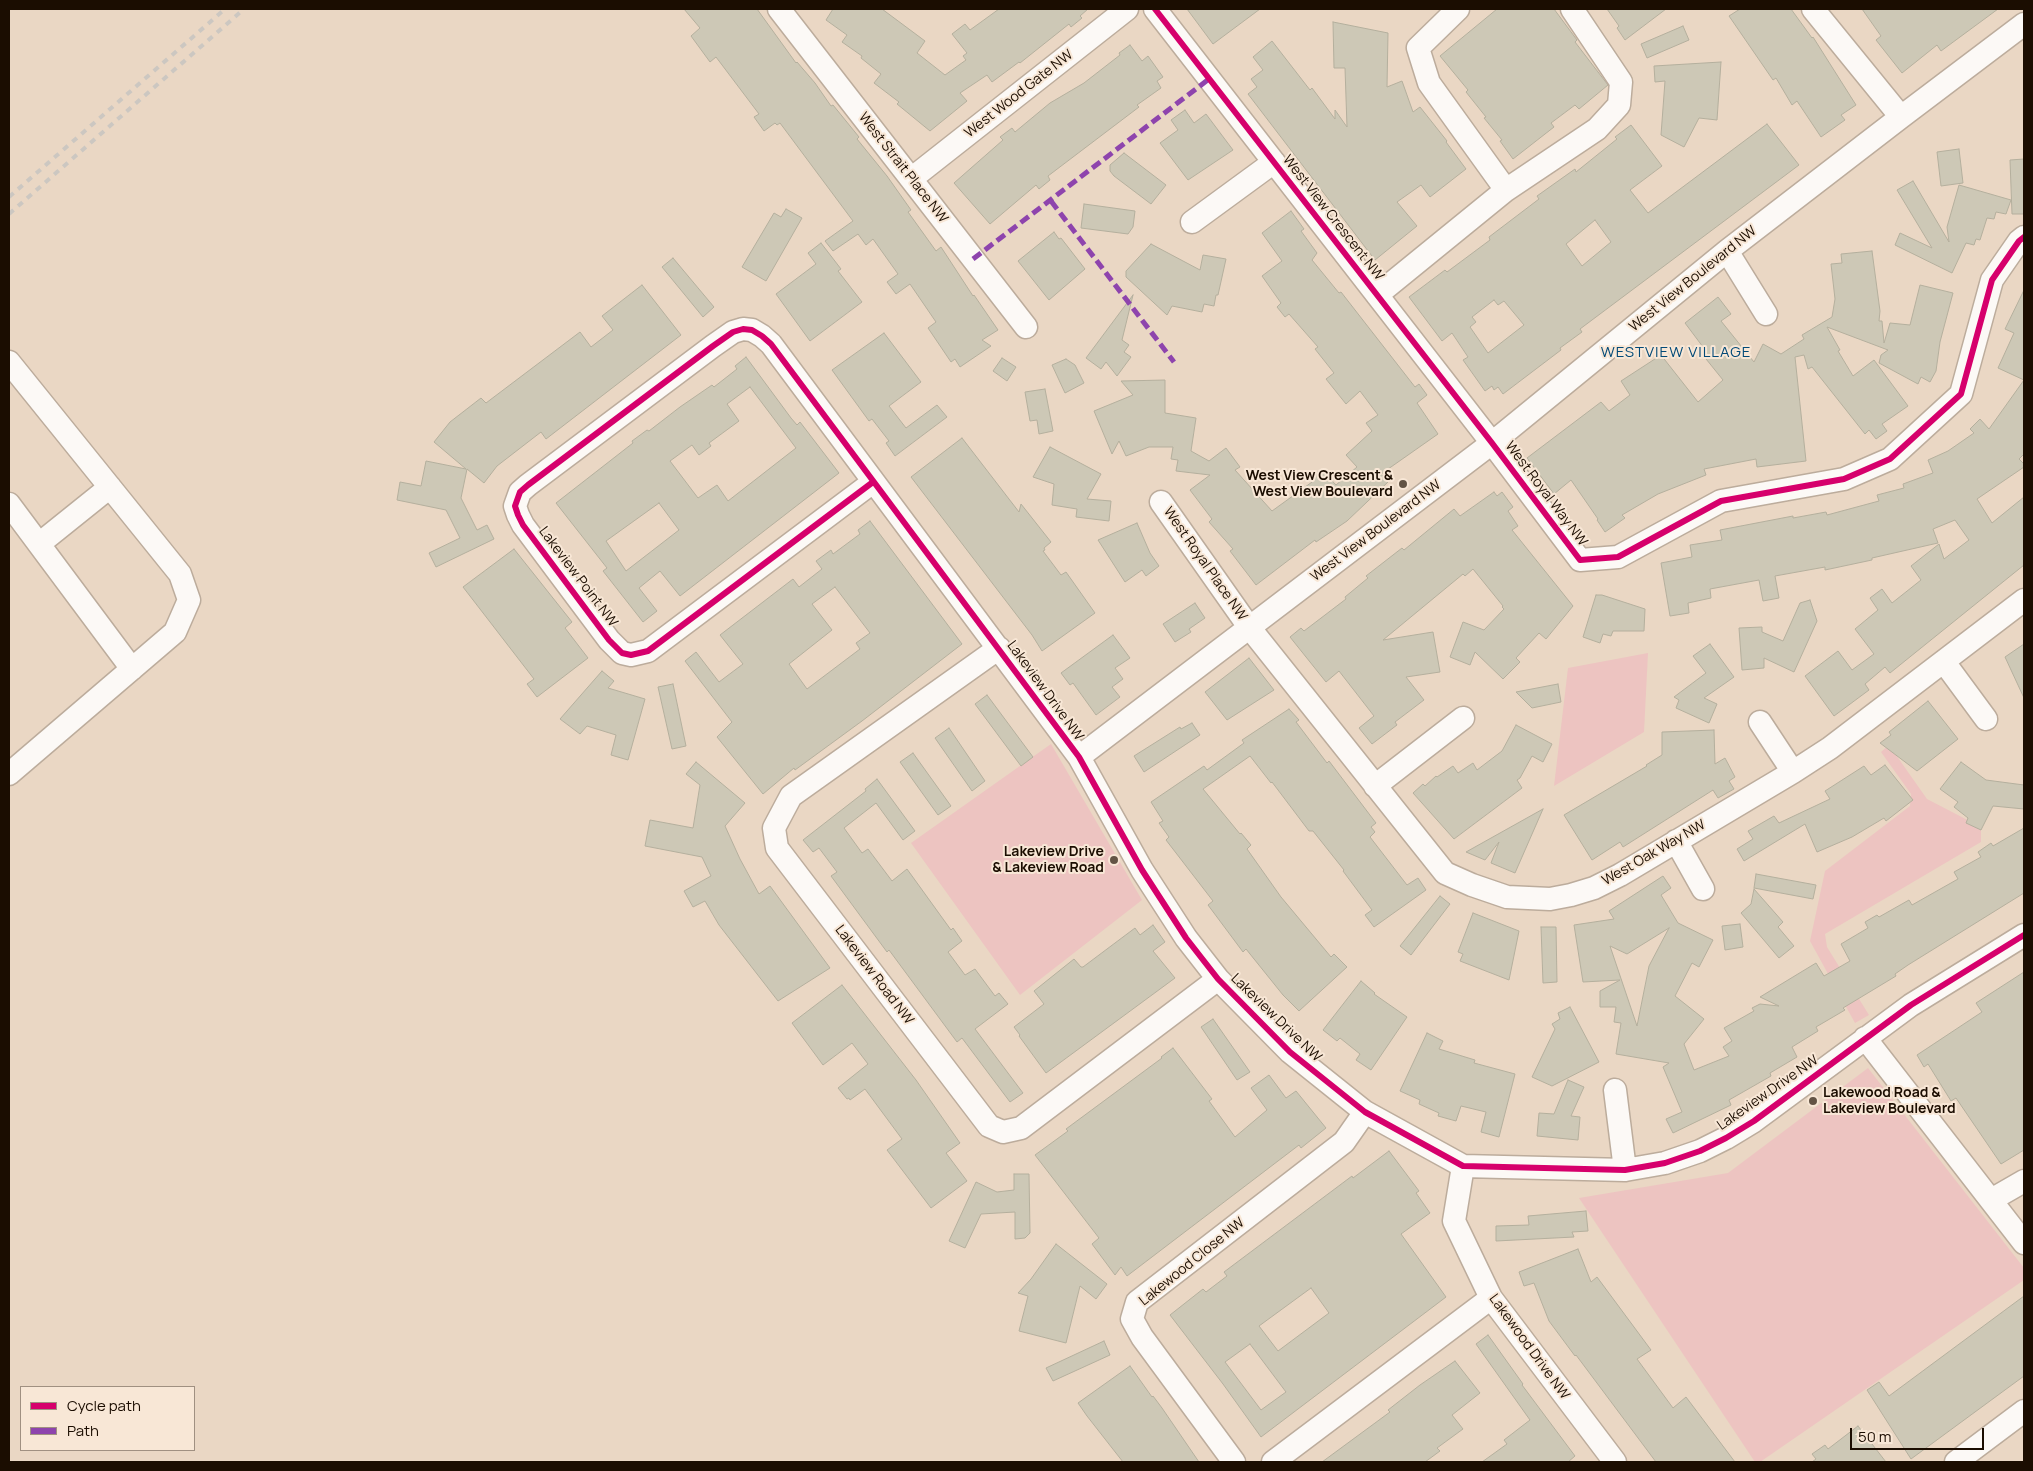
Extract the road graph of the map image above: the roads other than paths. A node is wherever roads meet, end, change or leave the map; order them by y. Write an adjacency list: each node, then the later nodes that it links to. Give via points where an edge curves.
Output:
1 (779, 9): 10 (street, West Strait Place NW)
2 (1127, 9): 10 (street, West Wood Gate NW)
3 (1154, 9): 9 (street, West View Crescent NW)
4 (1458, 9): 11 (street, via 1418,48 1429,84)
5 (1572, 9): 11 (street, via 1621,82 1619,105 1597,129)
6 (1813, 9): 8 (street)
7 (2024, 24): 8 (street, West View Boulevard NW)
8 (1901, 116): 14 (street, West View Boulevard NW)
9 (1274, 162): 12 (street); 15 (street, West View Crescent NW)
10 (911, 179): 17 (street, West Strait Place NW)
11 (1506, 190): 15 (street)
12 (1192, 222)
13 (2024, 237): 20 (street, West Royal Way NW, via 1992,280 1962,394 1890,459 1844,479 1721,501 1618,557 1580,560)
14 (1728, 251): 16 (street); 20 (street, West View Boulevard NW)
15 (1377, 295): 20 (street, West View Crescent NW)
16 (1766, 314)
17 (1026, 327)
18 (752, 330): 21 (street, Lakeview Drive NW, via 771,344); 21 (street, Lakeview Point NW, via 733,332 713,346 528,485 516,500 515,506 523,525 609,640 622,653 631,655 648,651)
19 (9, 362): 22 (street)
20 (1492, 443): 27 (street, West View Boulevard NW)
21 (873, 482): 28 (street, Lakeview Drive NW)
22 (110, 487): 25 (street); 30 (street, via 180,574 189,600 176,632)
23 (1160, 502): 27 (street, West Royal Place NW)
24 (9, 504): 25 (street)
25 (39, 544): 30 (street)
26 (2024, 600): 29 (street, West Oak Way NW)
27 (1249, 627): 34 (street, West View Boulevard NW); 37 (street, West Oak Way NW)
28 (999, 648): 34 (street, Lakeview Drive NW); 41 (street, Lakeview Road NW, via 791,796 774,828 777,848 989,1126 1003,1132 1021,1128)
29 (1944, 662): 32 (street); 35 (street, West Oak Way NW)
30 (132, 669): 36 (street)
31 (1463, 718): 37 (street)
32 (1986, 719)
33 (1760, 722): 35 (street)
34 (1079, 757): 41 (street, Lakeview Drive NW, via 1142,870 1186,938)
35 (1794, 772): 38 (street, West Oak Way NW)
36 (9, 773)
37 (1374, 786): 38 (street, West Oak Way NW, via 1445,873 1507,897 1550,899 1572,896 1620,875)
38 (1676, 841): 39 (street)
39 (1703, 889)
40 (2024, 935): 42 (street, Lakeview Drive NW)
41 (1218, 979): 44 (street, Lakeview Drive NW, via 1290,1052)
42 (1866, 1038): 46 (street, Lakeview Drive NW, via 1785,1099 1726,1138 1665,1163); 48 (street)
43 (1615, 1090): 46 (street)
44 (1365, 1112): 45 (street, Lakeview Drive NW); 52 (street, Lakewood Close NW, via 1344,1142 1137,1302 1132,1319 1135,1325)
45 (1463, 1166): 46 (street, Lakeview Drive NW); 50 (street, Lakewood Drive NW, via 1454,1222)
46 (1625, 1170)
47 (2024, 1181): 48 (street)
48 (1991, 1200): 49 (street)
49 (2024, 1242)
50 (1491, 1298): 53 (street); 54 (street, Lakewood Drive NW)
51 (2024, 1411): 55 (street)
52 (1234, 1462)
53 (1273, 1462)
54 (1616, 1462)
55 (1956, 1462)

